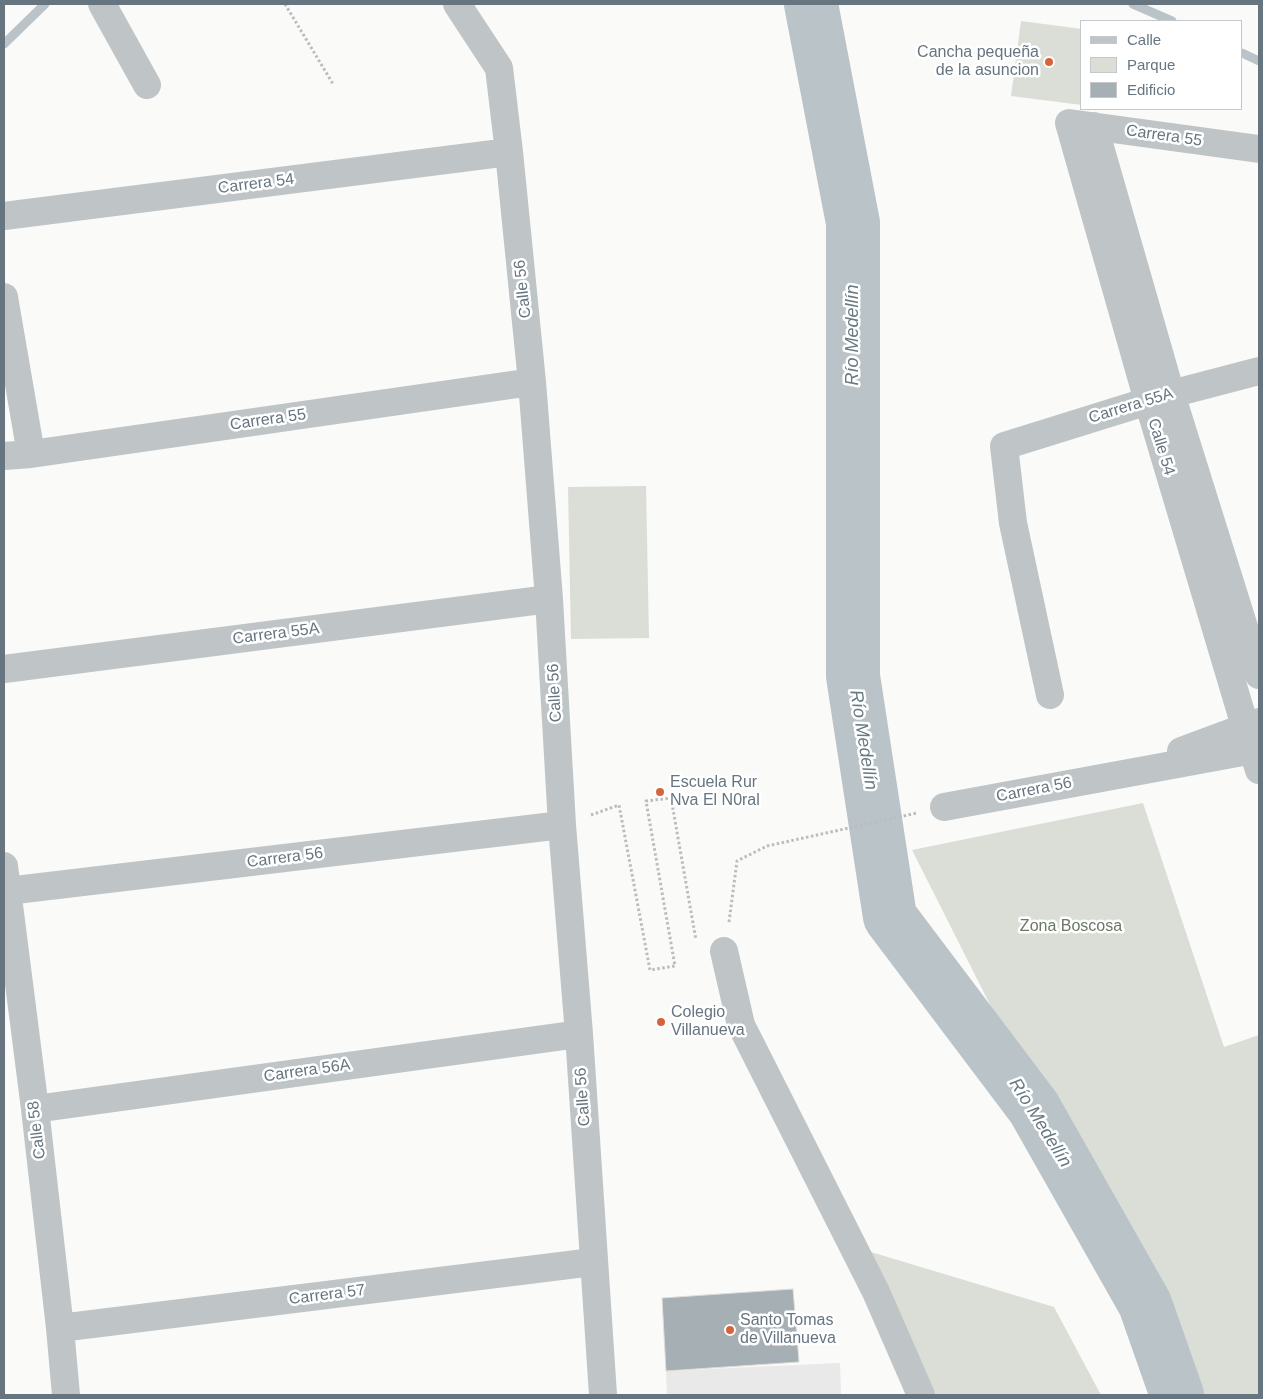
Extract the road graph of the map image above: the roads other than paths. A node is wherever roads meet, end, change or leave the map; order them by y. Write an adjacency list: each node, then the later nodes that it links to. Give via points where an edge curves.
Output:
1 (102, 4): 3 (street)
2 (457, 4): 6 (street, Calle 56, via 499,68)
3 (147, 85)
4 (1082, 124): 5 (street, Carrera 55); 11 (street, Calle 54)
5 (1259, 149)
6 (509, 152): 7 (street, Carrera 54); 10 (street, Calle 56)
7 (4, 216)
8 (4, 297): 12 (street)
9 (1259, 371): 11 (street, Carrera 55A)
10 (532, 382): 12 (street, Carrera 55); 14 (street, Calle 56)
11 (1159, 398): 16 (street, Calle 54); 17 (street, Carrera 55A, via 1004,446 1013,523); 18 (street, Calle 54)
12 (31, 454): 13 (street, Carrera 55)
13 (4, 456)
14 (549, 599): 15 (street, Carrera 55A); 20 (street, Calle 56)
15 (4, 669)
16 (1259, 675)
17 (1050, 695)
18 (1255, 743): 19 (street, Carrera 56, via 1124,773)
19 (944, 807)
20 (562, 825): 21 (street, Carrera 56); 23 (street, Calle 56)
21 (5, 879): 24 (street, Calle 58)
22 (724, 951): 29 (street, via 741,1025 876,1292)
23 (579, 1034): 24 (street, Carrera 56A); 25 (street, Calle 56)
24 (35, 1109): 26 (street, Calle 58)
25 (593, 1262): 26 (street, Carrera 57); 28 (street, Calle 56)
26 (60, 1328): 27 (street, Calle 58)
27 (66, 1395)
28 (603, 1395)
29 (922, 1395)

